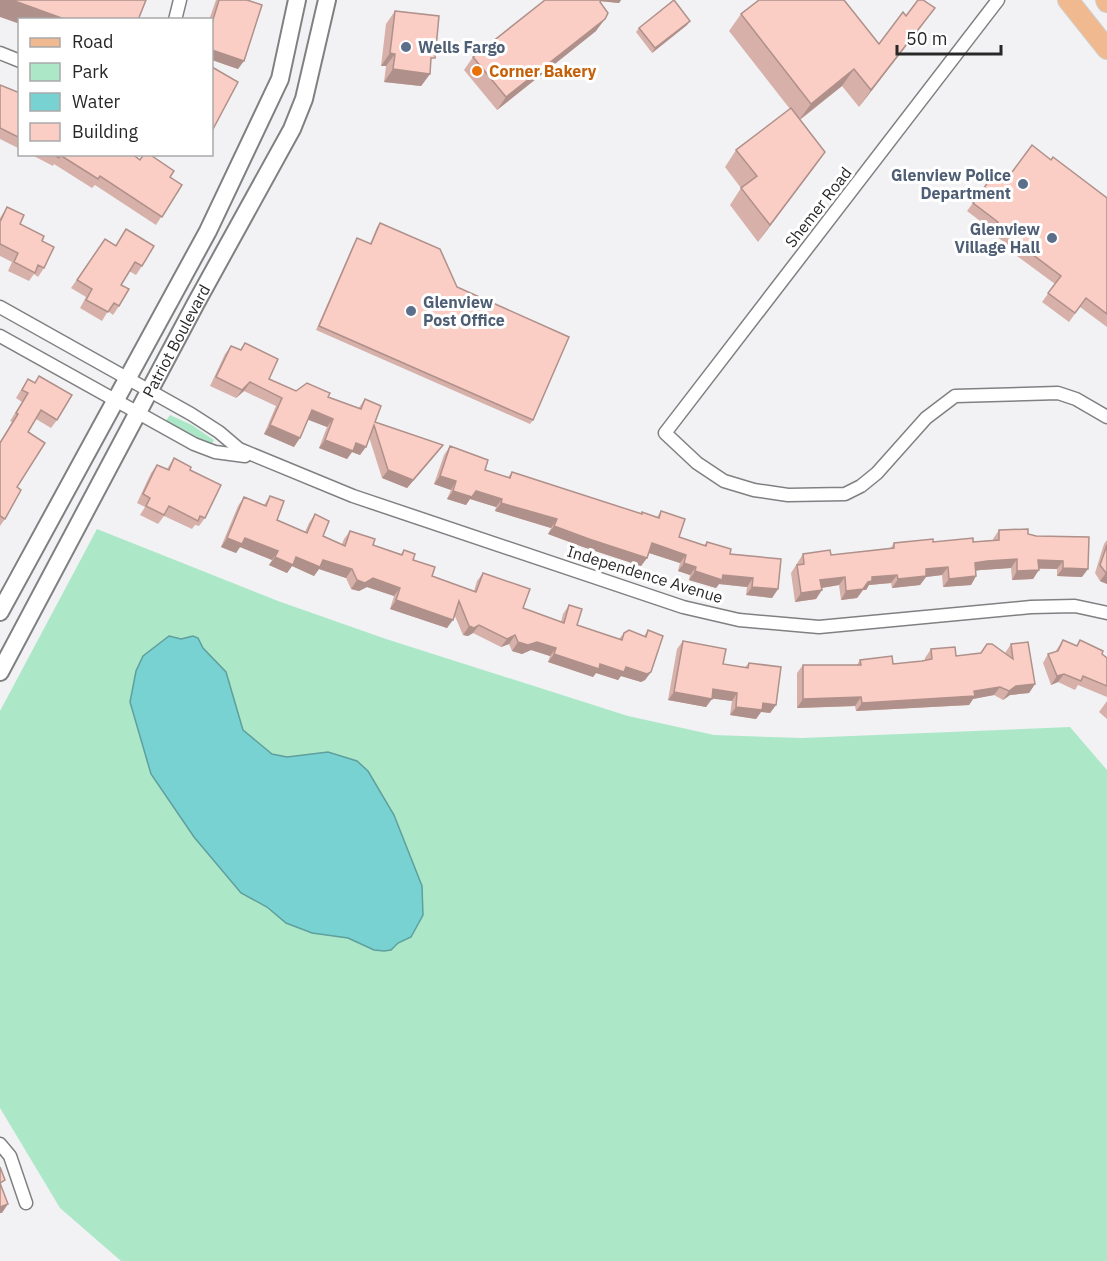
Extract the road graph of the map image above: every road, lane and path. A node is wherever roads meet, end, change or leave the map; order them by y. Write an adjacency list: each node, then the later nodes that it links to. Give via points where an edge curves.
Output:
1 (180, 0): 6 (street)
2 (297, 0): 12 (main road, Patriot Boulevard, via 280,79 189,268)
3 (327, 0): 13 (main road, Patriot Boulevard, via 304,99 292,129)
4 (998, 0): 16 (street, Shemer Road, via 665,433 697,463 724,481 788,495 845,494 877,473 926,418 955,396 1058,393)
5 (1068, 0): 7 (main road)
6 (176, 18)
7 (1107, 49)
8 (0, 53): 9 (street)
9 (18, 60)
10 (0, 307): 12 (street, Independence Avenue)
11 (0, 336): 14 (street, Independence Avenue)
12 (128, 380): 13 (street, Independence Avenue); 14 (main road, Patriot Boulevard)
13 (150, 392): 15 (main road, Patriot Boulevard); 17 (street, Independence Avenue, via 208,424 238,448)
14 (116, 399): 15 (street, Independence Avenue); 18 (main road, Patriot Boulevard)
15 (140, 413): 17 (street, Independence Avenue, via 206,449); 20 (main road, Patriot Boulevard)
16 (1107, 417)
17 (261, 458): 19 (street, Independence Avenue, via 353,496 683,607 739,620 819,627 1031,607 1075,606)
18 (0, 612)
19 (1107, 613)
20 (0, 672)
21 (0, 1144): 22 (street, via 10,1156)
22 (26, 1203)

